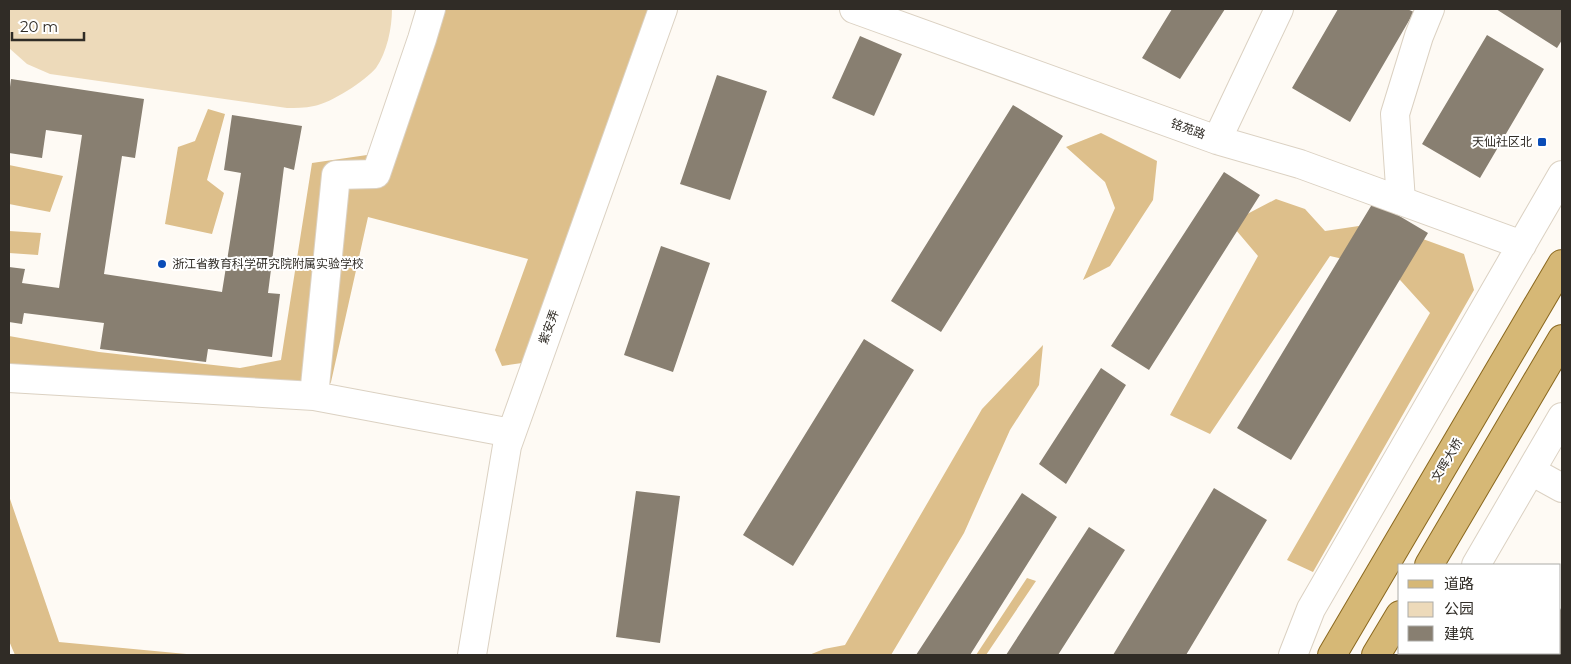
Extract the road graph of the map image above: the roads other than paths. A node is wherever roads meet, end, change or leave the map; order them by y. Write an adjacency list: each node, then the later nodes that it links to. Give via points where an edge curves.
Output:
1 (431, 9): 13 (street, via 376,174 336,175)
2 (663, 9): 15 (street, 紫安弄)
3 (854, 9): 6 (street, 铭苑路)
4 (1279, 9): 6 (street)
5 (1430, 9): 8 (street, via 1395,114)
6 (1217, 140): 8 (street, 铭苑路, via 1300,164)
7 (1562, 175): 9 (street)
8 (1401, 200): 9 (street, 铭苑路)
9 (1522, 245): 20 (street)
10 (1562, 264): 25 (main road, 文晖大桥)
11 (1562, 339): 18 (main road)
12 (9, 378): 13 (street)
13 (314, 396): 15 (street)
14 (1562, 417): 16 (street)
15 (511, 433): 22 (street, 紫安弄)
16 (1531, 471): 17 (street); 19 (street)
17 (1562, 488)
18 (1430, 564)
19 (1477, 564)
20 (1310, 609): 23 (street); 24 (street)
21 (1398, 618): 26 (main road)
22 (472, 655)
23 (1282, 655)
24 (1293, 655)
25 (1332, 655)
26 (1376, 655)

